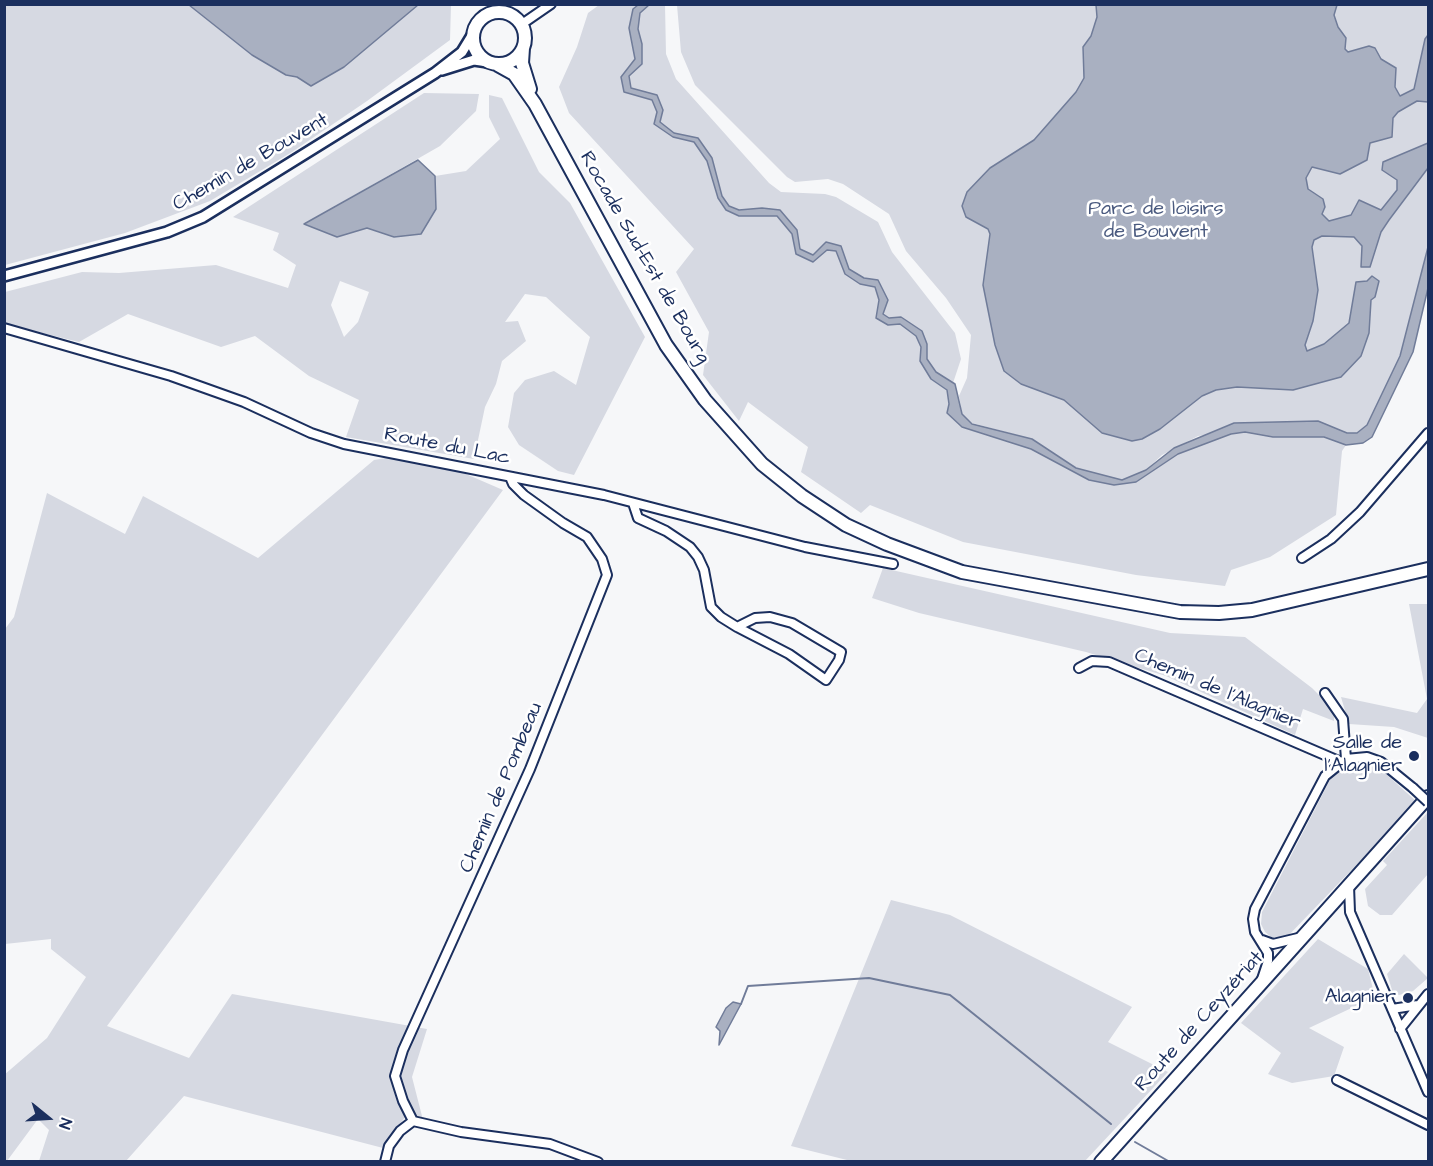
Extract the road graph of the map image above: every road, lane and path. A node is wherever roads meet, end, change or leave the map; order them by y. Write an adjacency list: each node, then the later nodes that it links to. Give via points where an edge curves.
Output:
1 (551, 4): 4 (street)
2 (507, 9): 3 (main road); 4 (main road)
3 (486, 10): 5 (main road)
4 (522, 24): 6 (main road)
5 (472, 34): 7 (main road, via 476,51); 8 (street, Chemin de Bouvent, via 462,52)
6 (523, 48): 7 (main road, via 512,60); 9 (main road, Rocade Sud-Est de Bourg, via 524,74)
7 (492, 63): 8 (street, Chemin de Bouvent, via 474,60); 9 (main road, Rocade Sud-Est de Bourg, via 514,74)
8 (435, 73): 10 (street, Chemin de Bouvent, via 202,217 167,232)
9 (535, 104): 17 (main road, Rocade Sud-Est de Bourg, via 666,345 705,400 762,464 846,525 962,572 1180,612 1252,610)
10 (4, 276)
11 (4, 328): 13 (street, Route du Lac, via 192,384 336,442)
12 (1428, 433): 15 (street, via 1360,512 1332,539)
13 (510, 477): 14 (street, Route du Lac); 36 (street, Chemin de Pombeau, via 524,495 587,537 602,559 607,575 530,769 403,1050 396,1076)
14 (633, 503): 16 (street, Route du Lac, via 805,547); 18 (street, via 638,518 690,547 704,570 711,607)
15 (1302, 558)
16 (893, 564)
17 (1428, 569)
18 (737, 627): 18 (street, via 789,654 826,680 839,660 841,652 792,623 755,618)
19 (1079, 668): 21 (street, Chemin de l'Alagnier, via 1092,661 1109,662)
20 (1325, 693): 21 (street, via 1343,719)
21 (1343, 760): 23 (street, bridge, via 1359,756 1381,762); 28 (street, via 1325,776 1255,909 1253,925)
22 (1428, 797): 24 (main road, Route de Ceyzériat)
23 (1428, 802)
24 (1349, 885): 25 (main road, Route de Ceyzériat); 26 (street)
25 (1328, 909): 26 (street); 27 (main road, Route de Ceyzériat)
26 (1350, 912): 32 (street)
27 (1307, 933): 28 (street, via 1286,943); 29 (main road, Route de Ceyzériat)
28 (1262, 940): 29 (street, via 1268,961)
29 (1260, 986): 40 (main road, Route de Ceyzériat)
30 (1428, 994): 31 (street)
31 (1418, 1005): 32 (street); 33 (street)
32 (1392, 1010): 33 (street)
33 (1400, 1029): 35 (street)
34 (1337, 1080): 37 (street)
35 (1428, 1092)
36 (413, 1121): 38 (street, via 389,1146); 39 (street, via 470,1134 550,1144)
37 (1428, 1125)
38 (385, 1161)
39 (598, 1161)
40 (1101, 1161)

